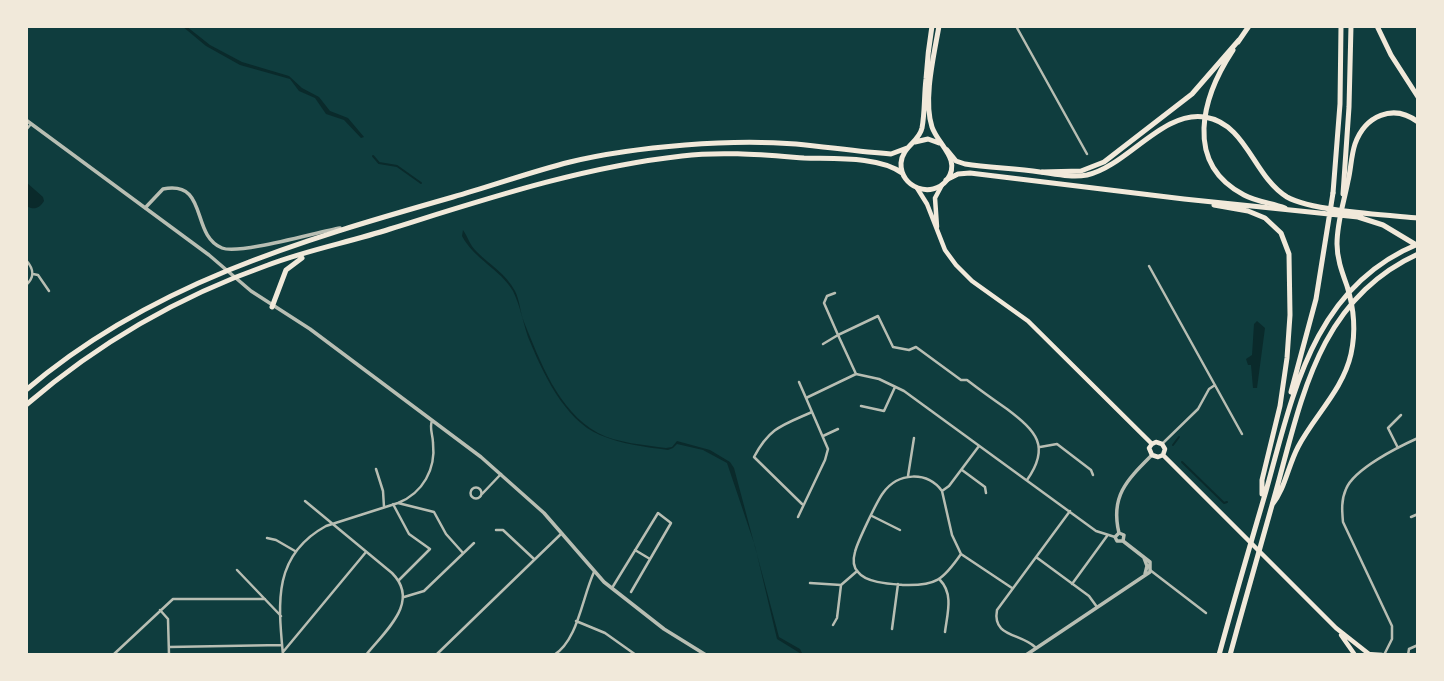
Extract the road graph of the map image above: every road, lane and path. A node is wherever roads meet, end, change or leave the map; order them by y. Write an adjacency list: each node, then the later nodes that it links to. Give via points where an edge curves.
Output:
1 (932, 26): 14 (main road, via 922,129)
2 (939, 26): 15 (main road, via 930,103 933,128)
3 (1016, 26): 18 (street)
4 (1249, 26): 8 (main road)
5 (1341, 26): 56 (main road, via 1333,193 1316,299)
6 (1351, 26): 23 (main road)
7 (1377, 26): 9 (main road)
8 (1240, 40): 19 (main road, via 1192,94 1104,162 1080,171); 26 (main road, via 1218,75 1206,106 1203,129 1208,155 1228,184 1250,198)
9 (1418, 97)
10 (26, 120): 12 (street)
11 (1418, 122): 23 (main road, via 1392,112 1369,122 1357,141)
12 (31, 124): 13 (street); 25 (street)
13 (26, 130)
14 (914, 142): 15 (main road, via 928,139); 16 (main road)
15 (942, 144): 17 (main road)
16 (907, 148): 20 (main road); 30 (main road, via 885,153 724,143 626,152 570,162)
17 (947, 150): 19 (main road, via 965,164); 21 (main road, via 952,166)
18 (1087, 154)
19 (1042, 172): 27 (main road, via 1094,173 1178,121 1205,117 1235,133 1266,180 1292,200)
20 (902, 173): 22 (main road); 32 (main road, via 867,162 684,155 590,170)
21 (944, 182): 22 (main road, via 932,189); 24 (main road, via 970,173); 31 (main road, via 935,203)
22 (917, 188): 31 (main road)
23 (1343, 194): 82 (main road, via 1337,247 1353,311 1350,358 1339,384 1299,444)
24 (1184, 199): 26 (main road); 79 (main road, via 1261,216 1279,230 1288,250 1289,343 1262,480)
25 (145, 208): 30 (street, via 163,189 186,191 196,203 210,239 230,250); 41 (street)
26 (1285, 208): 27 (main road)
27 (1313, 208): 28 (main road)
28 (1360, 214): 29 (main road); 33 (main road)
29 (1417, 217)
30 (353, 226): 48 (main road, via 246,262 181,290 88,343)
31 (937, 232): 61 (main road, via 964,274 1028,321)
32 (339, 245): 41 (main road, via 289,266); 50 (main road, via 271,264 169,308 122,334)
33 (1418, 245): 56 (main road, via 1388,259 1344,297 1307,356)
34 (1418, 254): 82 (main road, via 1383,274 1347,307 1330,332 1313,367)
35 (26, 260): 37 (street)
36 (1149, 266): 46 (street)
37 (33, 274): 38 (street); 39 (street)
38 (26, 285)
39 (49, 291)
40 (835, 293): 42 (street, via 824,303)
41 (272, 307): 54 (street, via 310,329)
42 (838, 335): 43 (street); 44 (street); 64 (street, via 878,316 893,347 916,347 967,380 1028,424)
43 (823, 344)
44 (856, 374): 47 (street); 49 (street)
45 (799, 382): 49 (street)
46 (1215, 385): 57 (street); 62 (street)
47 (895, 387): 51 (street, via 884,411); 63 (street)
48 (26, 390)
49 (806, 398): 52 (street)
50 (26, 405)
51 (861, 406)
52 (813, 412): 58 (street); 81 (street, via 770,433 754,457)
53 (1401, 415): 65 (street, via 1388,428)
54 (432, 421): 70 (street); 78 (street, via 434,454 428,476 412,496)
55 (838, 429): 58 (street)
56 (1282, 432): 79 (main road)
57 (1242, 434)
58 (824, 436): 81 (street, via 825,460)
59 (914, 438): 72 (street)
60 (1418, 438): 65 (street)
61 (1152, 444): 62 (main road); 67 (main road)
62 (1162, 444): 66 (main road)
63 (980, 446): 69 (street); 73 (street)
64 (1040, 447): 71 (street, via 1058,444); 73 (street, via 1036,467)
65 (1398, 448): 146 (street, via 1358,473 1346,487 1341,505 1343,522 1392,626 1392,639)
66 (1163, 455): 67 (main road); 126 (main road)
67 (1152, 456): 93 (street, via 1118,497)
68 (376, 469): 83 (street)
69 (962, 470): 74 (street); 75 (street, via 985,487)
70 (501, 474): 76 (street); 92 (street)
71 (1093, 475)
72 (908, 476): 74 (street, via 936,482); 86 (street, via 883,493)
73 (1027, 480): 84 (street)
74 (942, 491): 101 (street, via 951,535)
75 (986, 493)
76 (482, 494)
77 (305, 501): 89 (street)
78 (398, 503): 80 (street); 100 (street, via 433,512)
79 (1262, 503): 143 (main road)
80 (393, 504): 83 (street); 109 (street, via 409,534 430,549)
81 (802, 504): 87 (street)
82 (1272, 505): 144 (main road)
83 (384, 507): 89 (street)
84 (1070, 511): 94 (street); 102 (street)
85 (1418, 514): 88 (street)
86 (872, 516): 91 (street); 108 (street, via 855,551)
87 (798, 517)
88 (1411, 517)
89 (332, 524): 98 (street); 99 (street)
90 (496, 530): 103 (street, via 503,530)
91 (900, 530)
92 (562, 533): 103 (street); 107 (street)
93 (1117, 535): 94 (street); 105 (street, via 1124,536 1123,541 1150,562)
94 (1107, 536): 113 (street)
95 (267, 538): 98 (street)
96 (474, 543): 100 (street)
97 (635, 550): 104 (street); 104 (street, via 658,513 672,521); 116 (street)
98 (295, 551): 123 (street, via 282,582)
99 (366, 552): 109 (street); 133 (street)
100 (463, 553): 118 (street, via 424,590)
101 (961, 554): 110 (street); 115 (street)
102 (1036, 557): 113 (street); 115 (street)
103 (535, 559): 138 (street)
104 (650, 559): 117 (street)
105 (1148, 569): 120 (street); 122 (street)
106 (237, 570): 119 (street)
107 (594, 572): 116 (street); 124 (street)
108 (856, 572): 112 (street, via 865,579); 114 (street)
109 (399, 580): 118 (street)
110 (940, 580): 112 (street); 128 (street, via 949,598)
111 (810, 583): 114 (street)
112 (898, 584): 127 (street)
113 (1072, 584): 120 (street)
114 (841, 585): 125 (street)
115 (1012, 588): 131 (street, via 997,610 998,626)
116 (611, 589): 141 (street)
117 (631, 592)
118 (404, 597): 137 (street, via 401,611)
119 (265, 599): 121 (street, via 173,599); 123 (street)
120 (1097, 607): 131 (street)
121 (160, 610): 132 (street, via 168,619); 135 (street)
122 (1206, 612)
123 (281, 616): 129 (street)
124 (576, 621): 139 (street, via 565,648); 140 (street, via 605,633)
125 (833, 625)
126 (1336, 628): 134 (main road); 145 (main road)
127 (892, 629)
128 (945, 632)
129 (282, 645): 132 (street); 133 (street)
130 (1418, 645): 147 (street, via 1408,650)
131 (1035, 647): 142 (street)
132 (169, 648): 136 (street)
133 (283, 654)
134 (1368, 654): 146 (main road)
135 (113, 655)
136 (169, 655)
137 (366, 655)
138 (436, 655)
139 (554, 655)
140 (636, 655)
141 (706, 655)
142 (1027, 655)
143 (1219, 655)
144 (1230, 655)
145 (1355, 655)
146 (1383, 655)
147 (1408, 655)

